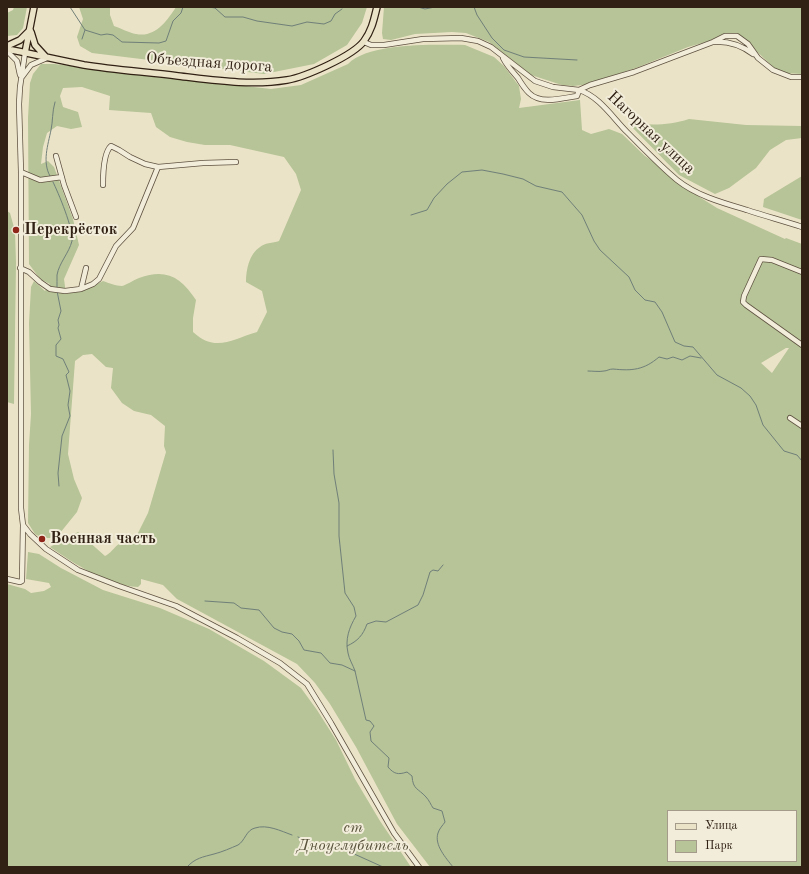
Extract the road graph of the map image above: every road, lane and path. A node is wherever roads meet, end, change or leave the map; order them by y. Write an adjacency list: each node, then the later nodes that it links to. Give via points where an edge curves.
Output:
1 (34, 7): 3 (main road)
2 (377, 7): 4 (main road, Объездная дорога, via 374,22)
3 (30, 30): 6 (main road); 7 (main road); 9 (main road, via 38,50)
4 (364, 42): 8 (street, via 384,45 423,39 461,38 478,41); 9 (main road, Объездная дорога, via 355,50 312,72 275,82 193,77)
5 (712, 42): 10 (street, via 732,43); 10 (street, via 725,36 737,36 748,44); 13 (street)
6 (7, 49): 7 (main road, Объездная дорога); 12 (street, via 17,61)
7 (25, 53): 9 (main road, Объездная дорога); 12 (street)
8 (502, 56): 13 (street, via 535,81 553,87); 13 (street, via 529,93 538,99 577,96)
9 (47, 58): 12 (street, via 31,65)
10 (758, 58): 11 (street, via 773,70 791,77)
11 (802, 77)
12 (21, 78): 17 (street)
13 (579, 90): 21 (street, Нагорная улица, via 586,92 602,105 678,181 699,194)
14 (56, 156): 18 (street)
15 (236, 162): 16 (street)
16 (158, 167): 19 (street, via 130,158 111,146 105,160); 25 (street, via 133,228 116,246 99,278)
17 (21, 172): 18 (street, via 40,180); 22 (street)
18 (62, 177): 20 (street)
19 (103, 185)
20 (76, 217)
21 (802, 227)
22 (20, 268): 25 (street, via 50,289); 29 (street, via 20,508)
23 (86, 268): 25 (street)
24 (802, 272): 26 (street, via 772,260 761,259 743,302)
25 (81, 289)
26 (802, 345)
27 (790, 418): 28 (street)
28 (802, 426)
29 (23, 525): 30 (street, via 22,581); 31 (street, via 38,543 78,570 176,606 280,663 307,684 394,833)
30 (7, 579)
31 (419, 867)

